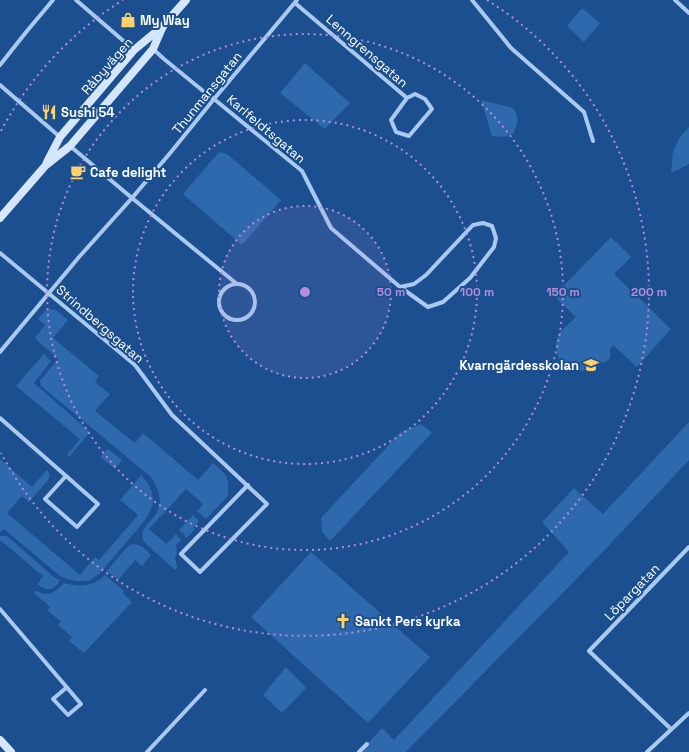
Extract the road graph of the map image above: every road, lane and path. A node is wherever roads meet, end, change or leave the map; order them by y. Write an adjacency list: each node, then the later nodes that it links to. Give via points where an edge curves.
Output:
1 (53, 0): 11 (street)
2 (76, 0): 10 (street)
3 (186, 0): 8 (main road, Råbyvägen)
4 (472, 0): 16 (street, via 511,48 584,112)
5 (675, 0): 7 (street)
6 (296, 1): 13 (street, Lenngrensgatan); 14 (street, Thunmansgatan)
7 (689, 13)
8 (163, 26): 9 (main road, Råbyvägen); 10 (main road, Råbyvägen)
9 (153, 49): 14 (street, Karlfeldtsgatan); 17 (main road, Råbyvägen)
10 (134, 50): 15 (main road, Råbyvägen)
11 (0, 65)
12 (0, 85): 15 (street)
13 (407, 98): 13 (street, Lenngrensgatan, via 415,94 425,99 432,109 409,136 396,132 391,120)
14 (214, 99): 19 (street, Thunmansgatan); 23 (street, Karlfeldtsgatan, via 302,171 330,228)
15 (60, 137): 18 (main road, Råbyvägen)
16 (593, 142)
17 (70, 146): 18 (main road, Råbyvägen); 19 (street)
18 (46, 165): 20 (main road, Råbyvägen)
19 (132, 198): 22 (street); 24 (street, Thunmansgatan)
20 (0, 218)
21 (0, 253): 24 (street, Strindbergsgatan)
22 (237, 284): 22 (street, via 251,290 256,301 248,317 236,320 226,316 219,300 224,290)
23 (400, 287): 23 (street, Karlfeldtsgatan, via 428,307 444,302 470,278 494,248 496,238 492,226 483,223 473,225 426,274 414,284)
24 (49, 293): 25 (street, Thunmansgatan); 28 (street, Strindbergsgatan, via 135,365 172,415)
25 (0, 352)
26 (0, 418): 27 (street)
27 (66, 476): 27 (street, via 98,504 77,527 45,499)
28 (248, 485): 28 (street, Strindbergsgatan, via 181,554 200,572 267,504)
29 (689, 547): 34 (street, Löpargatan, via 589,651)
30 (0, 610): 31 (street)
31 (66, 688): 31 (street, via 53,698 68,715 81,704)
32 (205, 690): 38 (street)
33 (689, 713): 34 (street)
34 (671, 729): 40 (street)
35 (0, 740): 37 (main road)
36 (367, 744): 39 (street)
37 (11, 752)
38 (147, 752)
39 (359, 752)
40 (647, 752)

